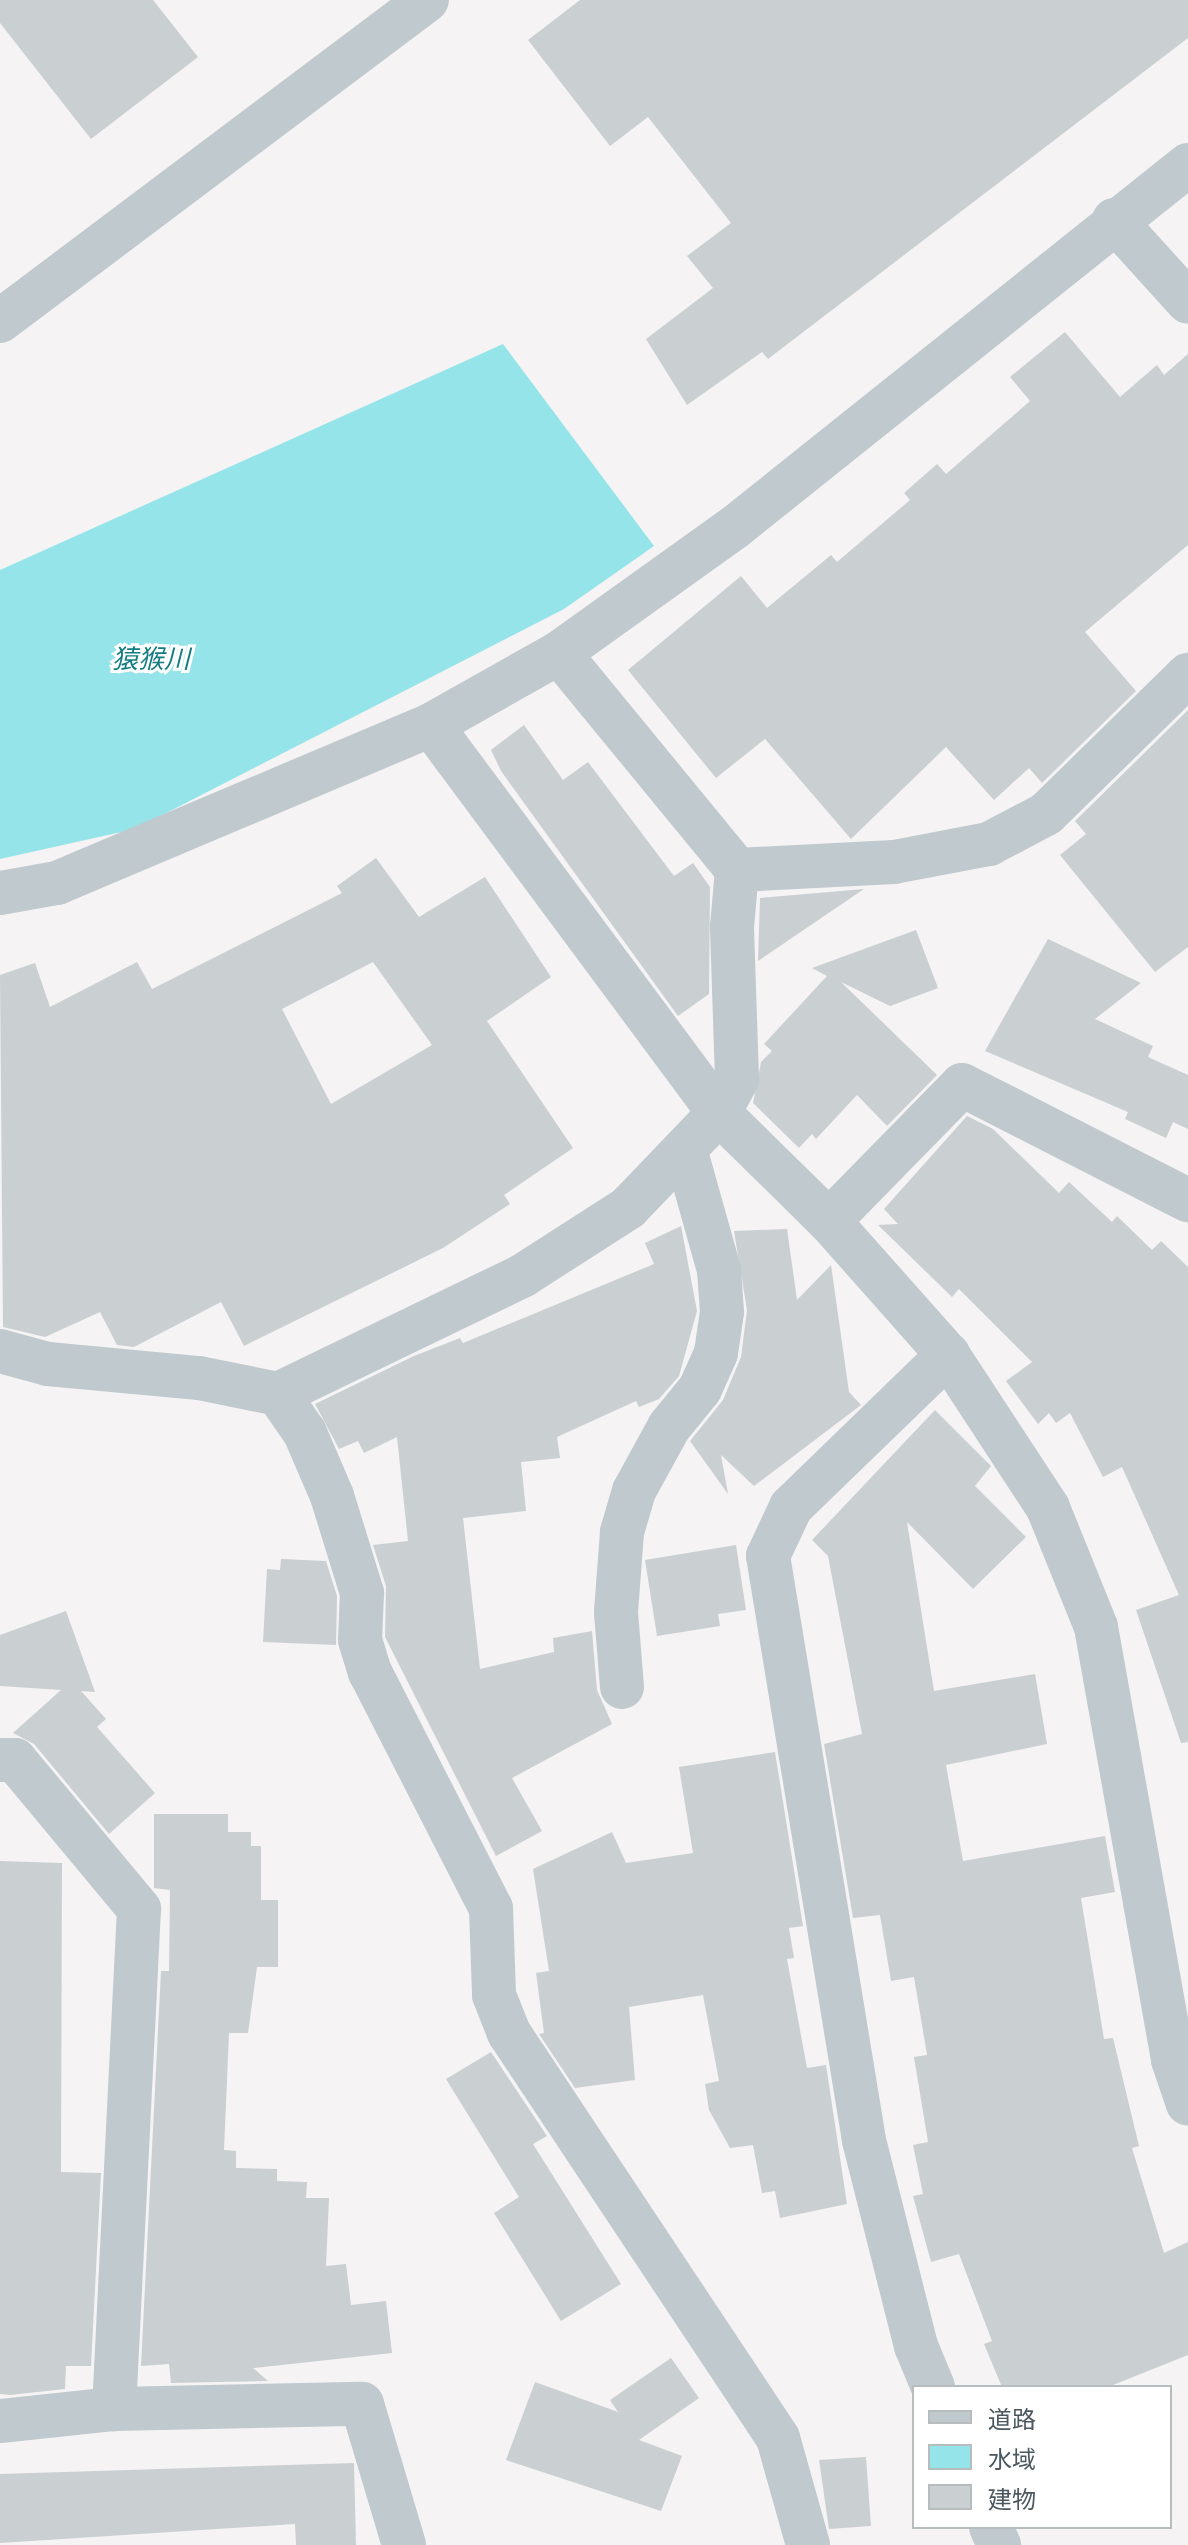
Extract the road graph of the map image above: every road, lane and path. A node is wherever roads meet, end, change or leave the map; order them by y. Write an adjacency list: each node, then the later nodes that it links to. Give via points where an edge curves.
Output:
1 (427, 0): 5 (street)
2 (1188, 165): 3 (street)
3 (1114, 220): 4 (street); 6 (street, via 735,527)
4 (1188, 302)
5 (0, 321)
6 (559, 653): 8 (street); 9 (street)
7 (1188, 675): 9 (street, via 1046,814 989,844 894,862)
8 (431, 725): 10 (street, via 57,883); 11 (street)
9 (737, 870): 11 (street, via 732,927 737,1079)
10 (0, 893)
11 (719, 1113): 12 (street); 14 (street)
12 (685, 1149): 17 (street, via 628,1208 522,1276); 18 (street, via 719,1270 722,1312 705,1377 634,1491 622,1532 616,1612)
13 (1188, 1200): 14 (street, via 962,1085)
14 (829, 1221): 16 (street)
15 (0, 1351): 17 (street, via 48,1364 199,1378)
16 (948, 1355): 20 (street, via 1048,1508 1096,1627 1173,2060); 21 (street, via 791,1507 768,1556 864,2140 916,2346)
17 (278, 1394): 25 (street, via 305,1433 332,1496 362,1593 360,1640 370,1672 491,1908 494,1995 509,2033 778,2438)
18 (622, 1687)
19 (0, 1760): 22 (street, via 15,1760 139,1909)
20 (1188, 2104)
21 (932, 2385)
22 (114, 2409): 23 (street); 24 (street, via 362,2404)
23 (0, 2421)
24 (404, 2545)
25 (808, 2545)

